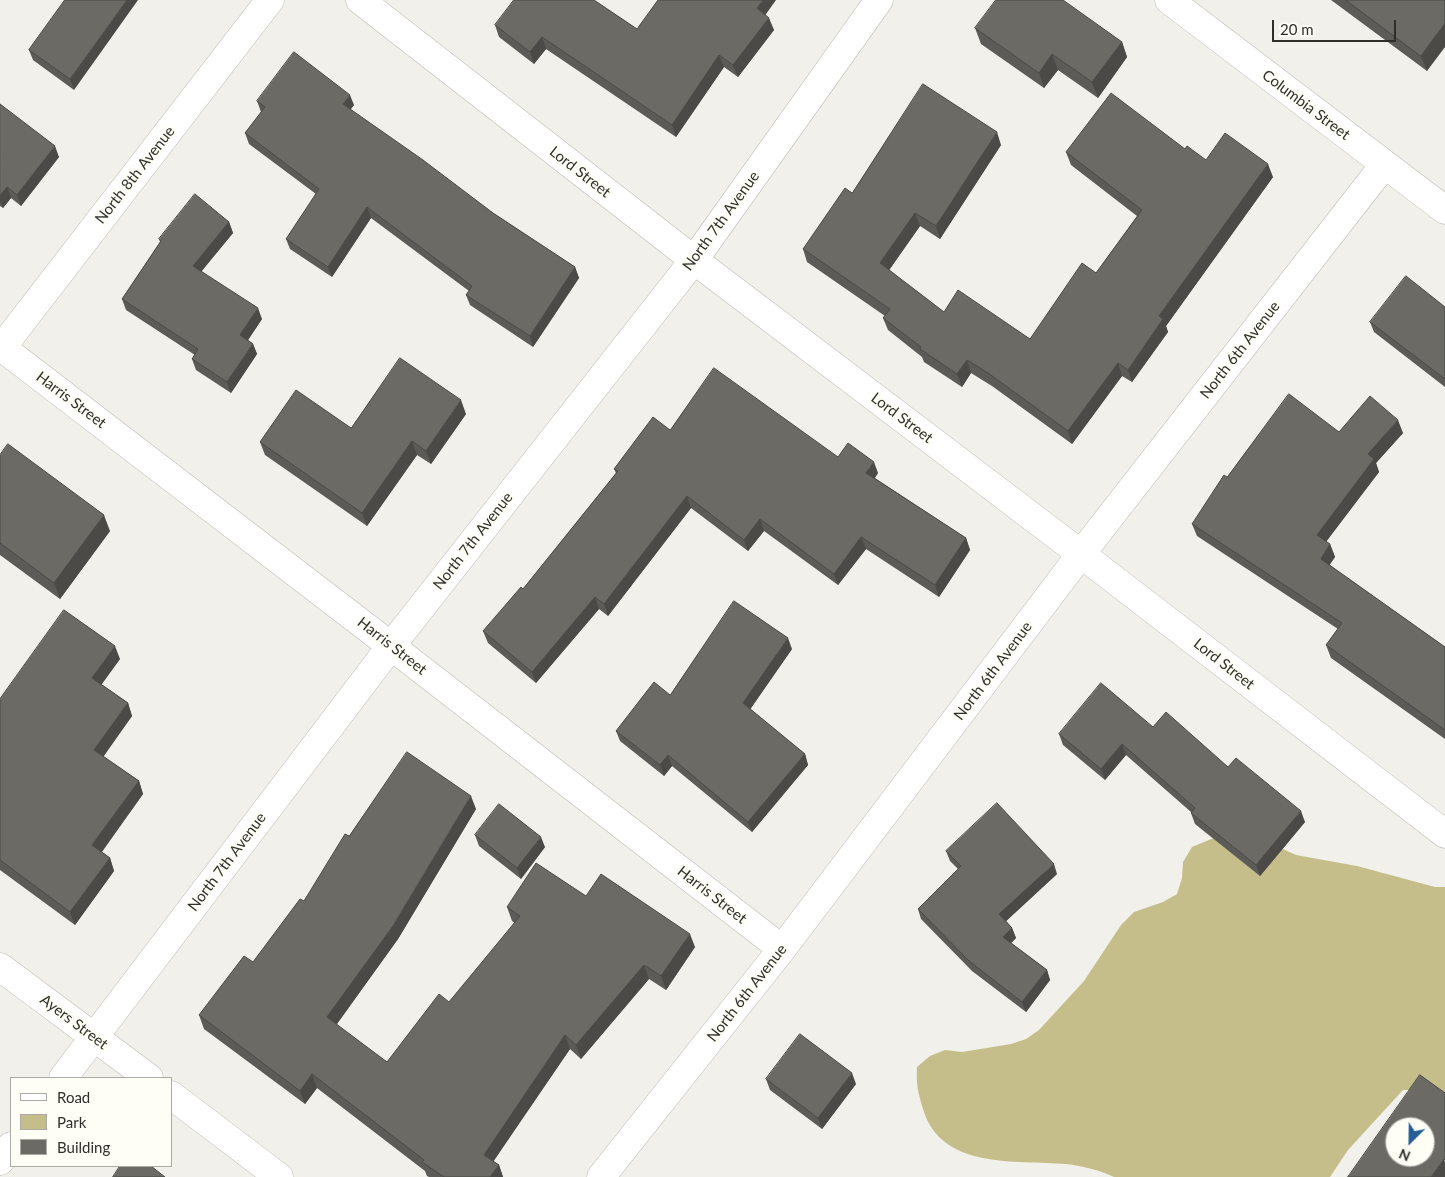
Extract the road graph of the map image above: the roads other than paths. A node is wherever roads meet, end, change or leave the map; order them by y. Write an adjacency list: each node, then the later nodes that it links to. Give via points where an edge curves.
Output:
1 (270, 0): 8 (street, North 8th Avenue)
2 (360, 0): 7 (street, Lord Street)
3 (879, 0): 7 (street, North 7th Avenue)
4 (1169, 0): 5 (street, Columbia Street)
5 (1384, 164): 6 (street, Columbia Street); 9 (street, North 6th Avenue)
6 (1445, 210)
7 (694, 260): 9 (street, Lord Street); 10 (street, North 7th Avenue)
8 (1, 348): 10 (street, Harris Street)
9 (1081, 554): 11 (street, Lord Street); 12 (street, North 6th Avenue)
10 (391, 646): 12 (street, Harris Street); 14 (street, North 7th Avenue)
11 (1445, 834)
12 (782, 949): 21 (street, North 6th Avenue)
13 (0, 967): 14 (street, Ayers Street)
14 (94, 1037): 15 (street, North 7th Avenue); 16 (street, Ayers Street)
15 (64, 1077)
16 (148, 1077)
17 (172, 1096): 20 (street)
18 (10, 1147): 19 (street)
19 (0, 1161)
20 (279, 1177)
21 (601, 1177)

